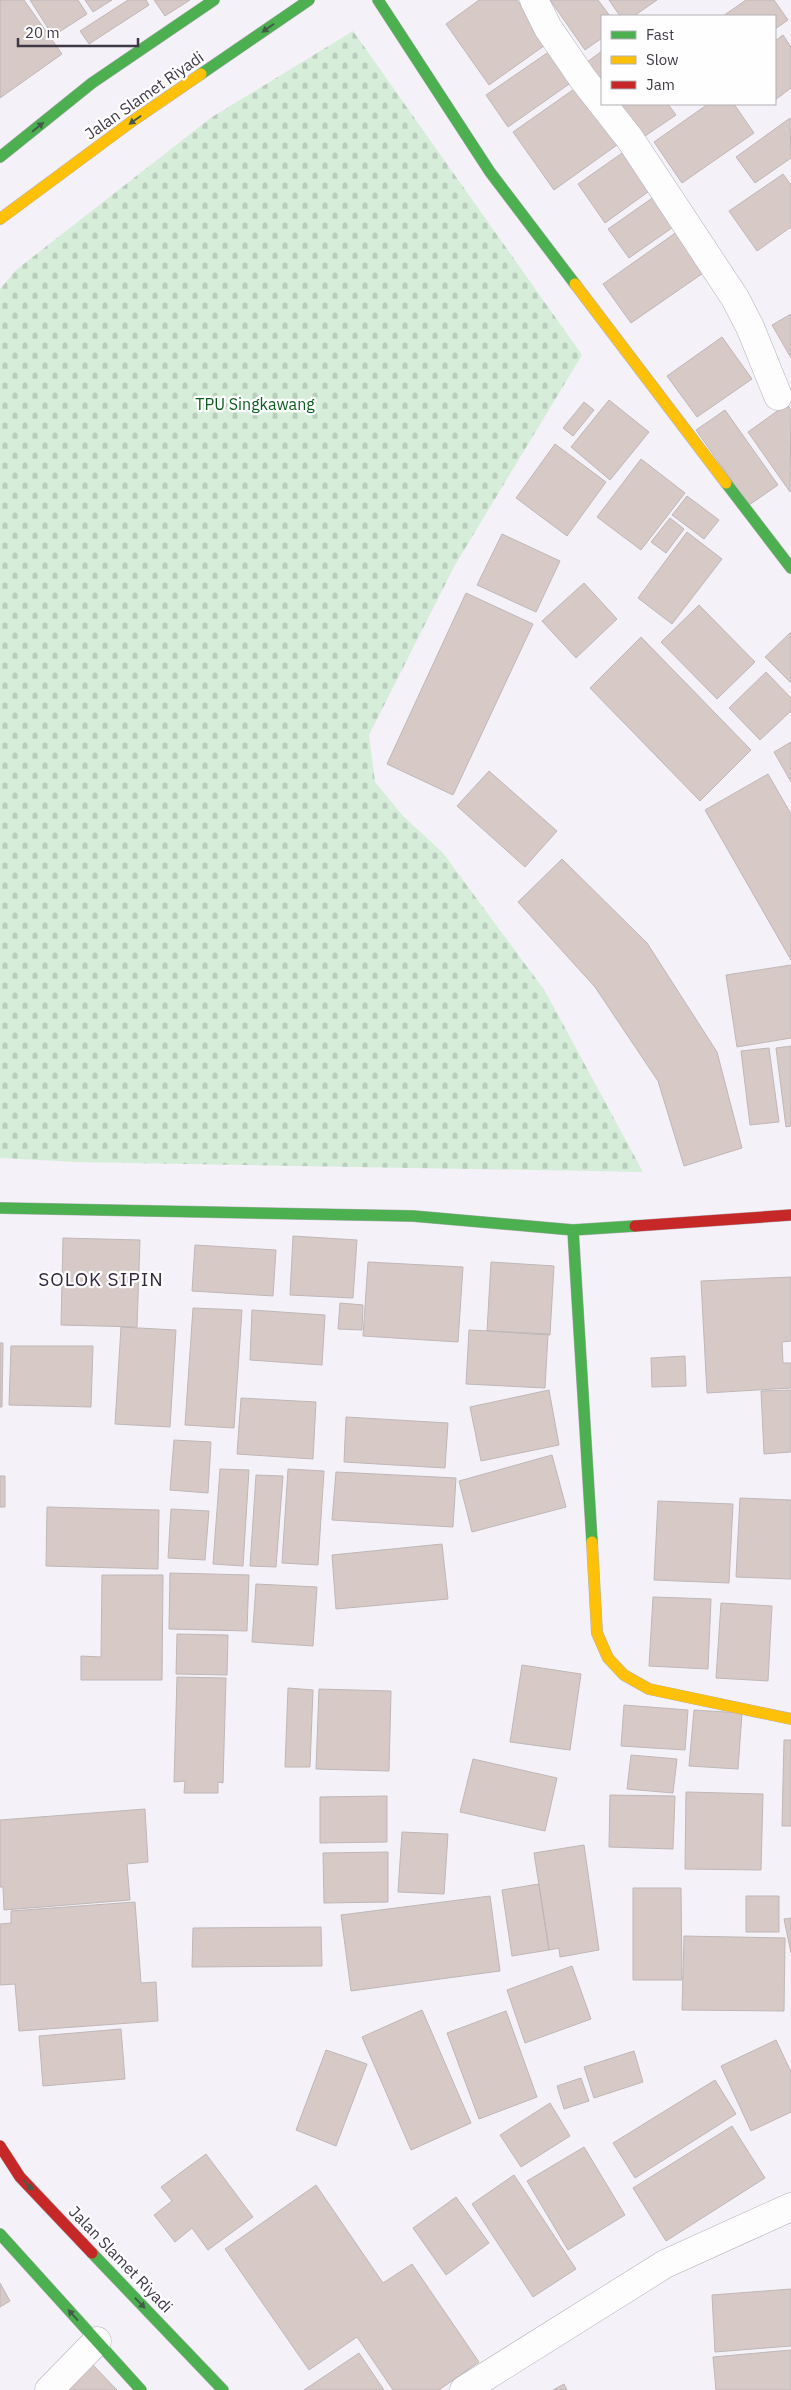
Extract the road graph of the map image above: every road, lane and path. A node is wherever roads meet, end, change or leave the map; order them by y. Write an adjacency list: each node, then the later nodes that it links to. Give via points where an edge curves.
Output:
1 (214, 0): 7 (street, one-way to 1, via 92,83)
2 (309, 0): 8 (street, Jalan Slamet Riyadi, one-way to 8, via 132,122)
3 (378, 0): 10 (street, via 490,172)
4 (534, 0): 5 (street, via 553,35)
5 (601, 102)
6 (603, 105): 9 (street, via 630,140 735,298)
7 (0, 158)
8 (0, 219)
9 (778, 396)
10 (791, 568)
11 (0, 1208): 13 (street, via 413,1216)
12 (791, 1215): 13 (street)
13 (573, 1230): 14 (street, via 597,1632 608,1658 624,1675 649,1689)
14 (791, 1719)
15 (0, 2146): 21 (street, Jalan Slamet Riyadi, one-way to 21, via 20,2177)
16 (791, 2207): 22 (street, via 665,2264)
17 (0, 2234): 18 (street, one-way to 17)
18 (97, 2341): 19 (street); 20 (street)
19 (49, 2390)
20 (141, 2390)
21 (223, 2390)
22 (464, 2390)

